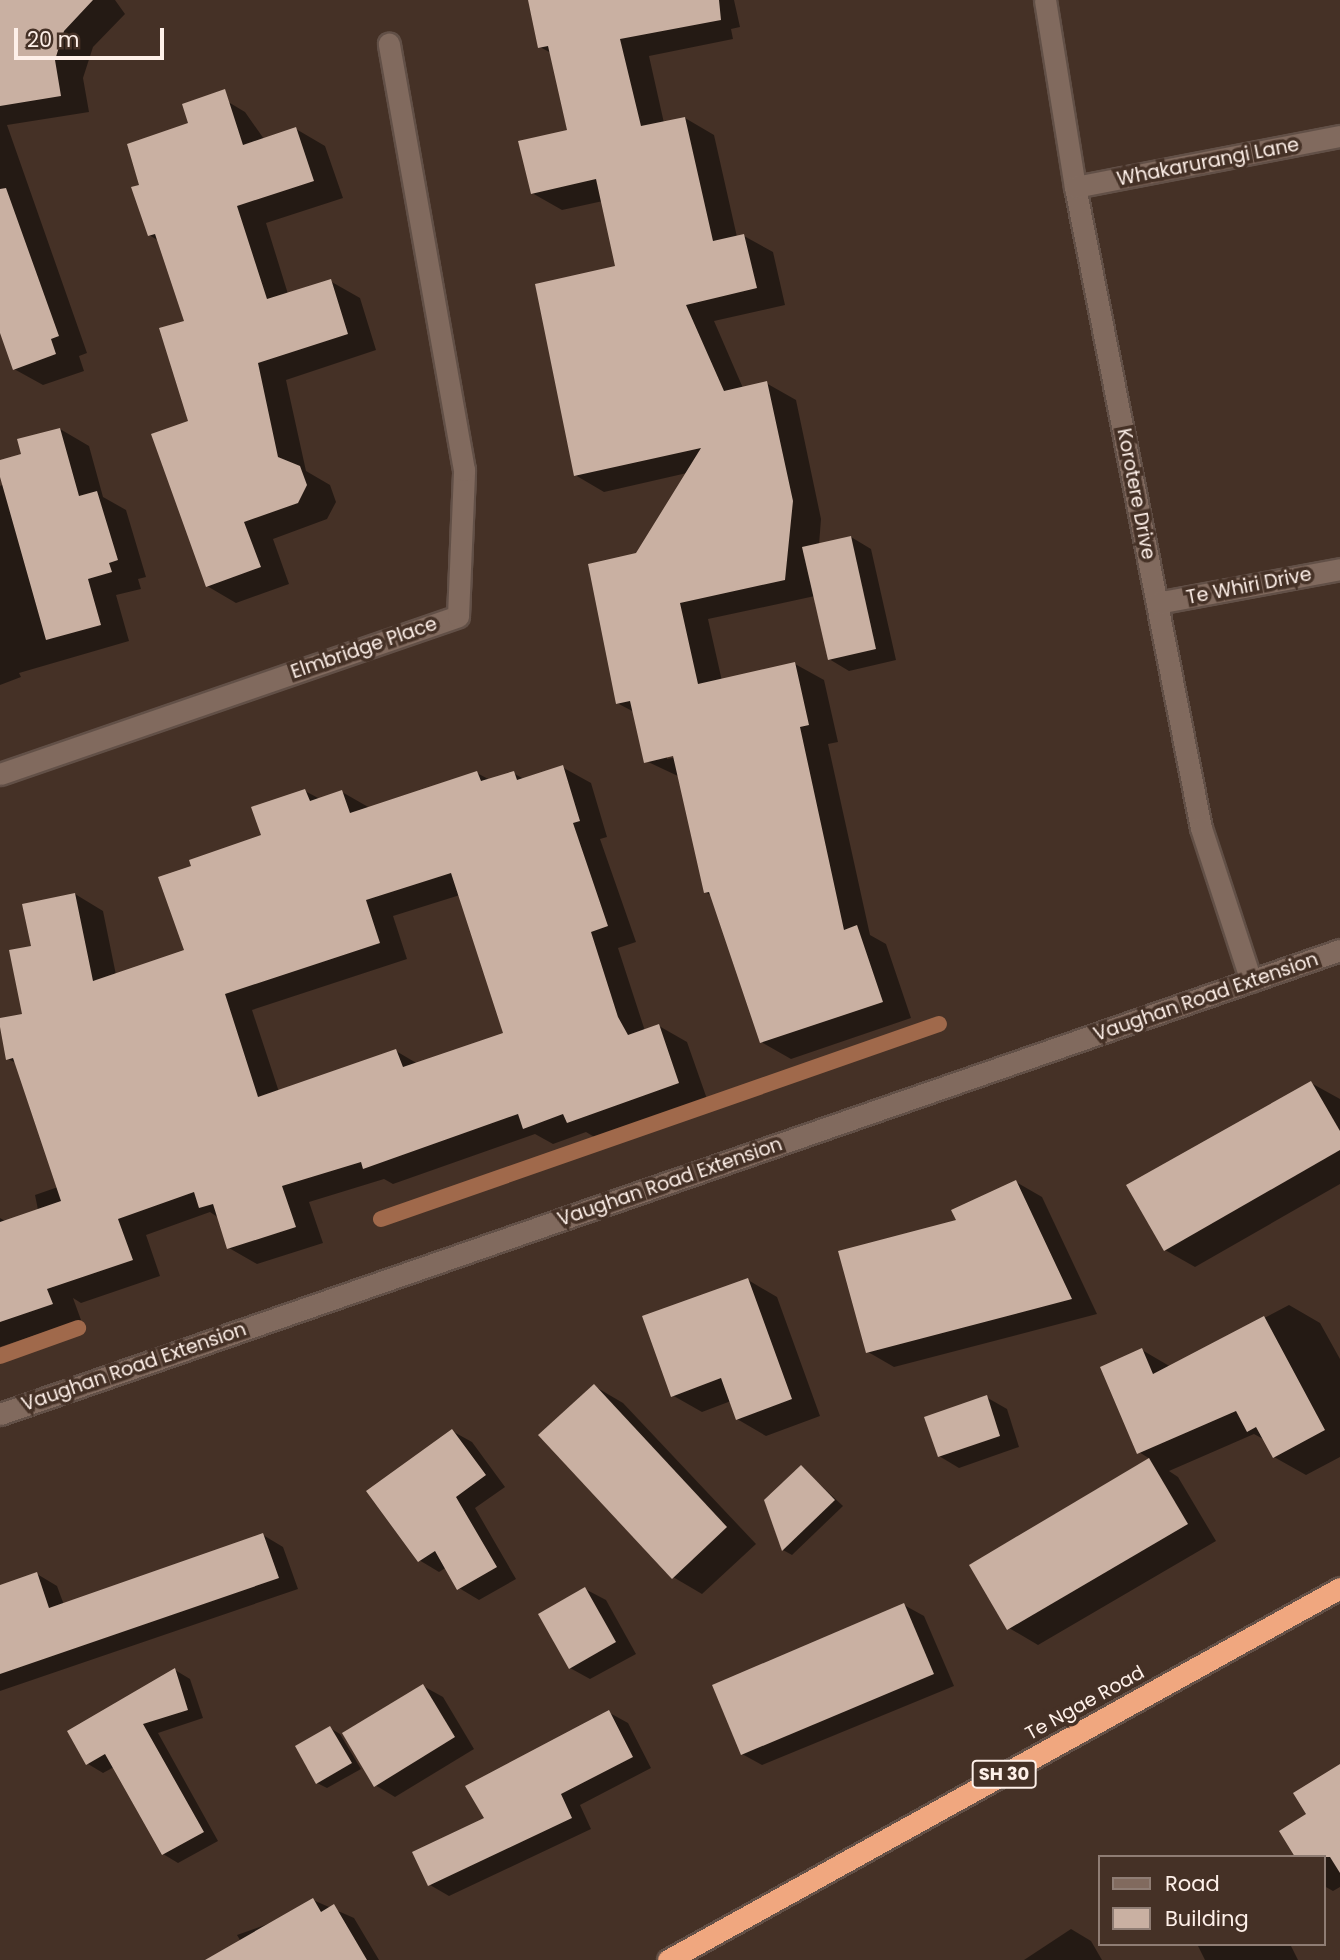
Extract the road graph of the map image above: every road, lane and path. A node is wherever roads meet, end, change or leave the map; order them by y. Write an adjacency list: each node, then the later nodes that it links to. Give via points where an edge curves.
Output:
1 (1045, 0): 4 (street, Korotere Drive)
2 (389, 44): 7 (street, Elmbridge Place, via 464,470 458,616)
3 (1340, 136): 4 (street, Whakarurangi Lane)
4 (1075, 187): 6 (street, Korotere Drive)
5 (1340, 569): 6 (street, Te Whiri Drive)
6 (1157, 603): 9 (street, Korotere Drive, via 1201,828)
7 (0, 774)
8 (1340, 950): 9 (street, Vaughan Road Extension)
9 (1251, 981): 10 (street, Vaughan Road Extension)
10 (0, 1414)
11 (1340, 1588): 12 (highway, Te Ngae Road / SH 30)
12 (668, 1960)

